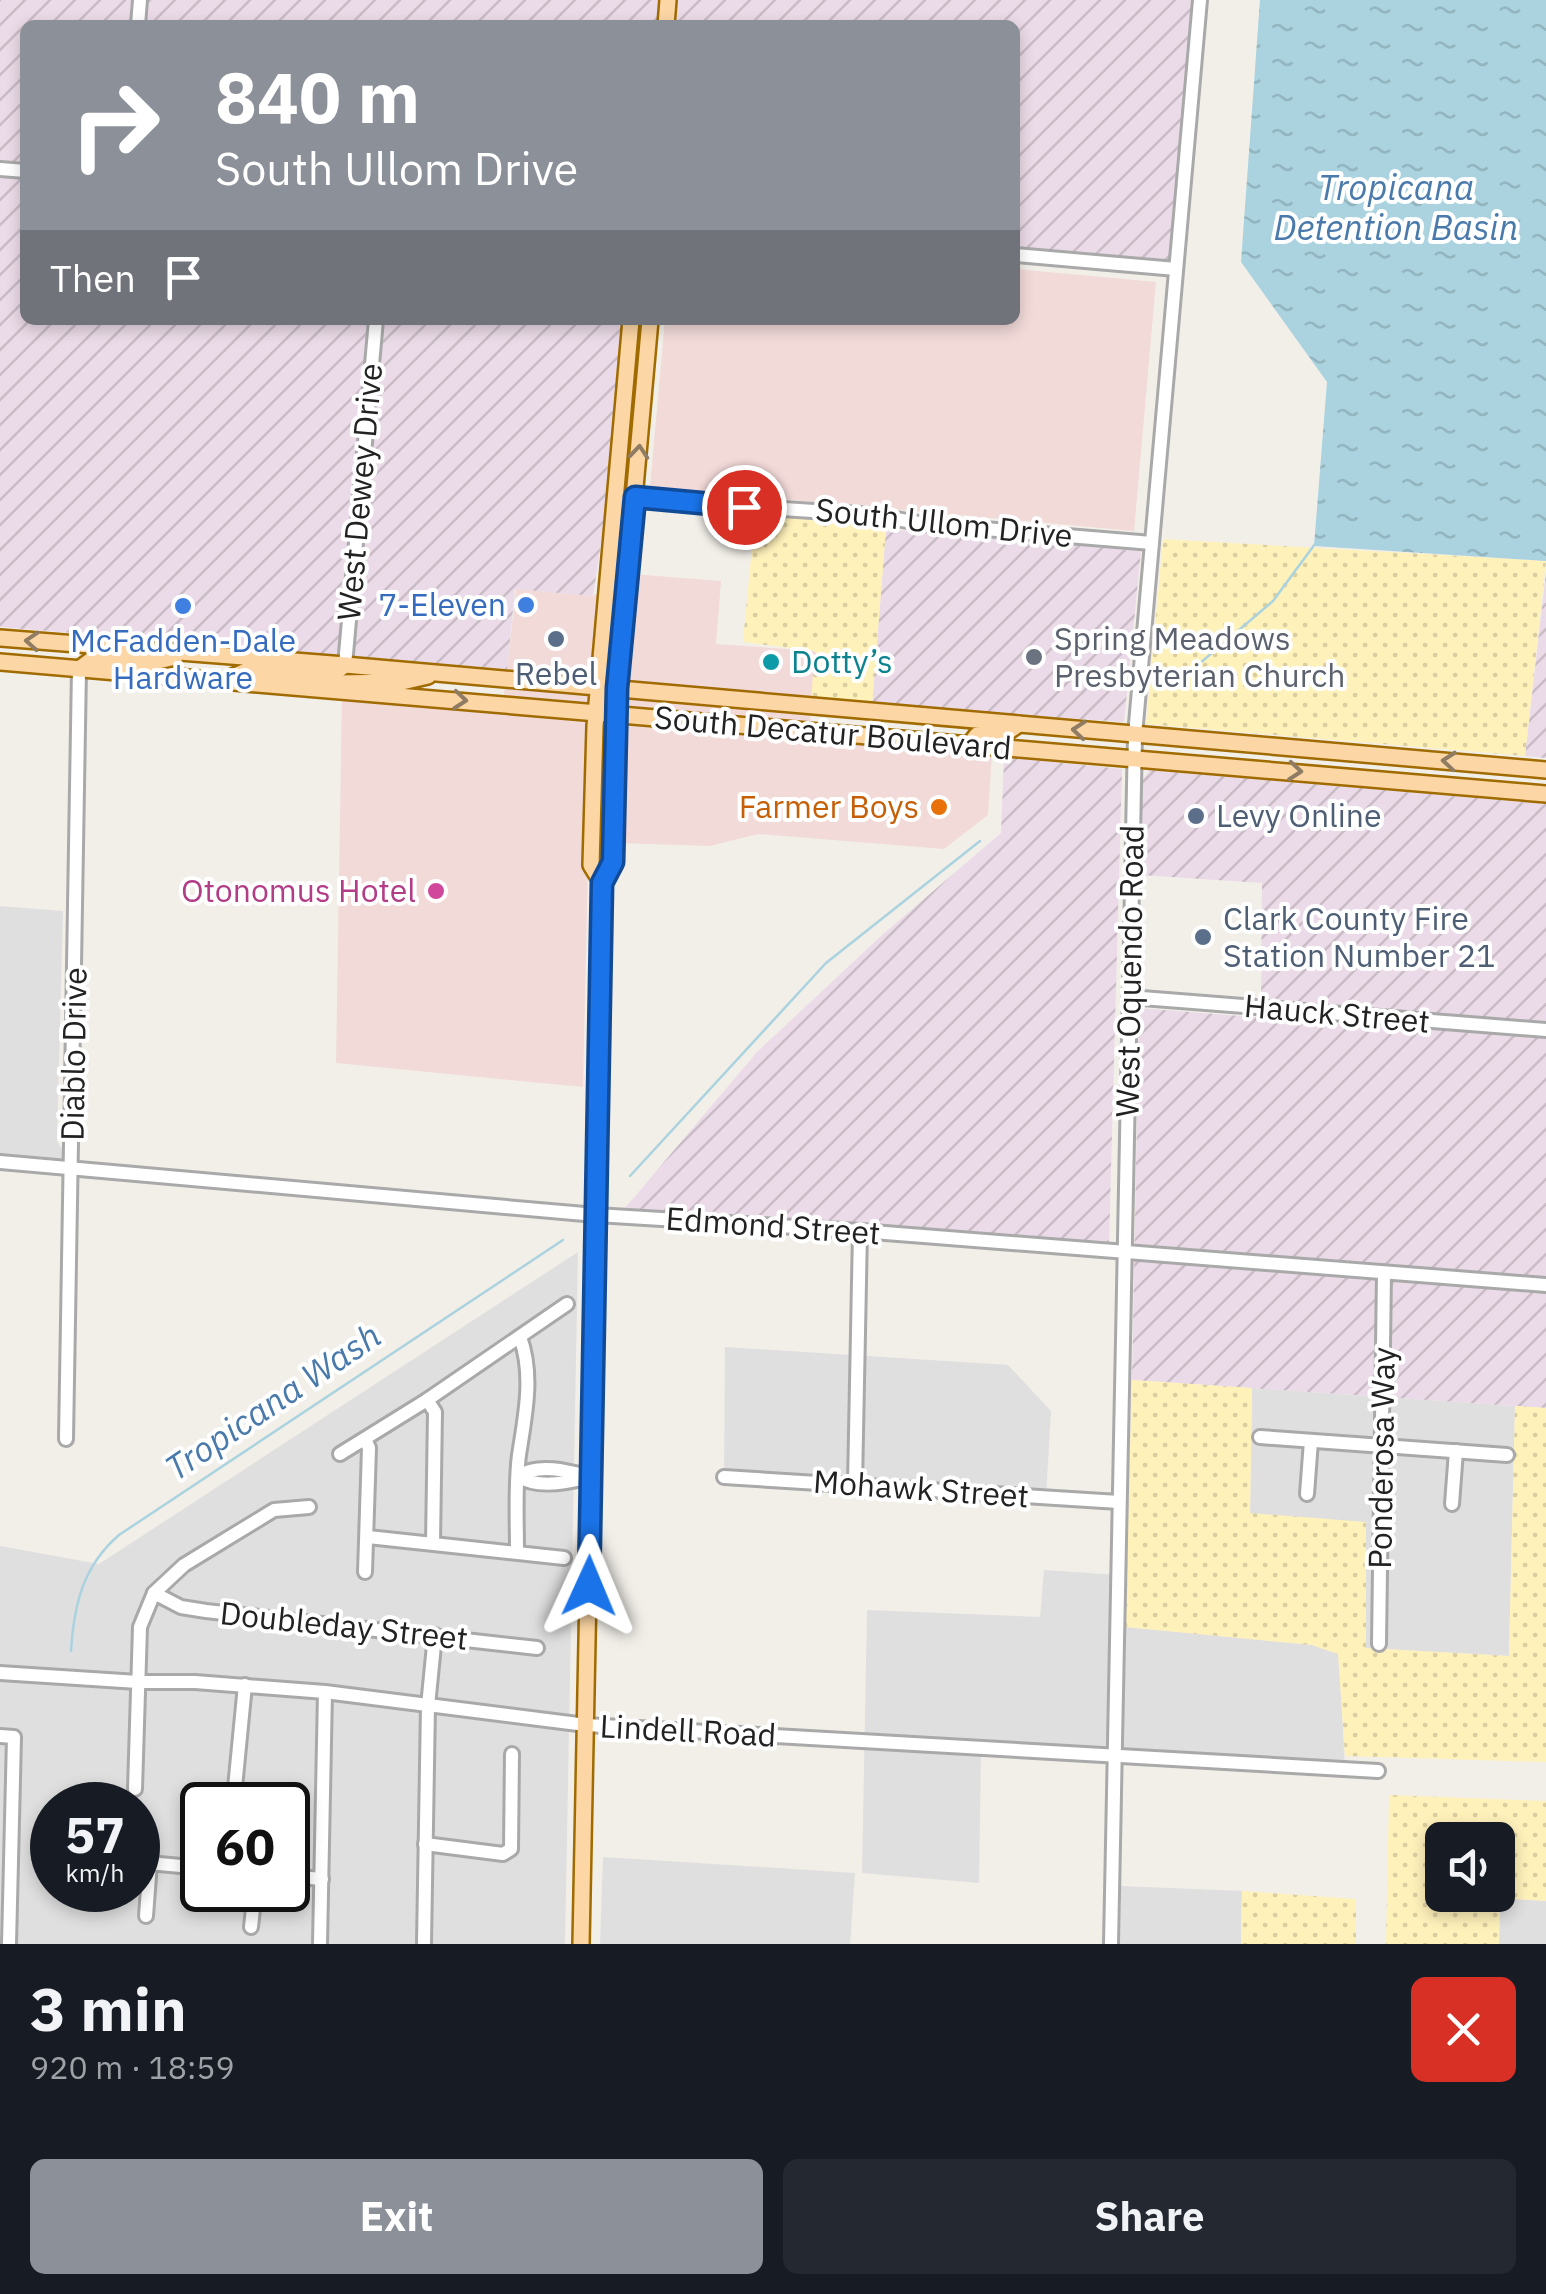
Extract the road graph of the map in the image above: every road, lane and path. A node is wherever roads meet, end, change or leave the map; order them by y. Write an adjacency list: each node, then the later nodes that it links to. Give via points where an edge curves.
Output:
1 (1200, 0): 3 (street, West Oquendo Road)
2 (1020, 255): 3 (street)
3 (1176, 269): 9 (street, West Oquendo Road)
4 (376, 325): 13 (street, West Dewey Drive)
5 (630, 325): 8 (main road)
6 (650, 325): 7 (main road, one-way to 6)
7 (635, 497): 8 (street, South Ullom Drive); 9 (street, South Ullom Drive); 18 (main road)
8 (616, 498): 17 (main road)
9 (1152, 543): 23 (street, West Oquendo Road)
10 (0, 638): 11 (main road, South Decatur Boulevard, one-way to 10)
11 (192, 653): 13 (main road, South Decatur Boulevard); 14 (main road, via 154,662 94,658)
12 (0, 662): 14 (main road, South Decatur Boulevard)
13 (345, 665): 15 (main road, South Decatur Boulevard); 16 (main road, via 330,676 246,671)
14 (79, 669): 16 (main road, South Decatur Boulevard); 32 (street, Diablo Drive)
15 (441, 673): 17 (main road, South Decatur Boulevard); 19 (main road, via 402,682 340,681)
16 (224, 680): 19 (main road, South Decatur Boulevard)
17 (598, 687): 18 (main road, South Decatur Boulevard); 20 (main road)
18 (617, 688): 21 (main road); 22 (main road, South Decatur Boulevard)
19 (328, 690): 20 (main road, South Decatur Boulevard, one-way to 20)
20 (596, 712): 21 (main road, South Decatur Boulevard); 28 (main road, via 591,865)
21 (615, 714): 24 (main road, South Decatur Boulevard); 28 (main road, via 613,862)
22 (1018, 724): 23 (main road, South Decatur Boulevard, one-way to 22); 24 (main road, via 1003,735 977,735)
23 (1135, 735): 25 (street, West Oquendo Road); 26 (main road, South Decatur Boulevard, one-way to 23)
24 (970, 744): 25 (main road, South Decatur Boulevard)
25 (1134, 758): 27 (main road, South Decatur Boulevard, one-way to 27); 29 (street, West Oquendo Road)
26 (1546, 770)
27 (1546, 794)
28 (602, 883): 33 (main road)
29 (1129, 997): 30 (street, Hauck Street); 35 (street, West Oquendo Road)
30 (1546, 1030)
31 (0, 1162): 32 (street, Edmond Street)
32 (72, 1167): 33 (street, Edmond Street); 42 (street, Diablo Drive)
33 (596, 1214): 34 (street, Edmond Street); 50 (main road)
34 (860, 1231): 35 (street, Edmond Street); 52 (street)
35 (1124, 1252): 36 (street, Edmond Street); 54 (street, West Oquendo Road)
36 (1384, 1273): 37 (street, Edmond Street); 45 (street, Ponderosa Way)
37 (1546, 1285)
38 (567, 1304): 39 (street)
39 (520, 1337): 40 (street); 49 (street, via 527,1356)
40 (426, 1400): 43 (street); 58 (street, via 435,1412)
41 (1260, 1437): 44 (street)
42 (66, 1439)
43 (365, 1439): 47 (street); 57 (street)
44 (1311, 1440): 45 (street); 53 (street)
45 (1382, 1446): 46 (street); 64 (street, Ponderosa Way)
46 (1456, 1451): 48 (street); 55 (street)
47 (340, 1454)
48 (1506, 1454)
49 (518, 1476): 50 (street, via 550,1483); 59 (street)
50 (591, 1477): 71 (main road)
51 (724, 1477): 52 (street, Mohawk Street)
52 (855, 1484): 54 (street, Mohawk Street)
53 (1307, 1494)
54 (1119, 1502): 74 (street, West Oquendo Road)
55 (1452, 1504)
56 (309, 1507): 62 (street, via 274,1510 184,1565)
57 (368, 1538): 58 (street); 61 (street)
58 (434, 1543): 59 (street)
59 (517, 1551): 60 (street)
60 (564, 1558)
61 (365, 1572)
62 (154, 1593): 63 (street, Doubleday Street, via 206,1611); 67 (street, via 140,1627)
63 (436, 1635): 65 (street, Doubleday Street); 70 (street)
64 (1378, 1644)
65 (537, 1648)
66 (0, 1673): 67 (street, Lindell Road)
67 (138, 1682): 68 (street, Lindell Road); 76 (street)
68 (245, 1686): 69 (street, Lindell Road); 77 (street)
69 (325, 1692): 70 (street, Lindell Road); 81 (street)
70 (428, 1706): 71 (street, Lindell Road); 79 (street)
71 (586, 1726): 74 (street, Lindell Road); 90 (main road)
72 (7, 1737): 78 (street)
73 (512, 1754): 79 (street, via 512,1849 503,1854)
74 (1114, 1754): 75 (street, Lindell Road); 91 (street, West Oquendo Road)
75 (1378, 1771)
76 (135, 1782)
77 (236, 1782)
78 (6, 1827): 85 (street)
79 (425, 1844): 89 (street)
80 (310, 1878): 81 (street)
81 (322, 1879): 88 (street)
82 (146, 1912): 84 (street)
83 (253, 1912): 86 (street)
84 (146, 1916)
85 (5, 1918): 87 (street)
86 (251, 1928)
87 (10, 1944)
88 (320, 1944)
89 (425, 1944)
90 (582, 1944)
91 (1111, 1944)

